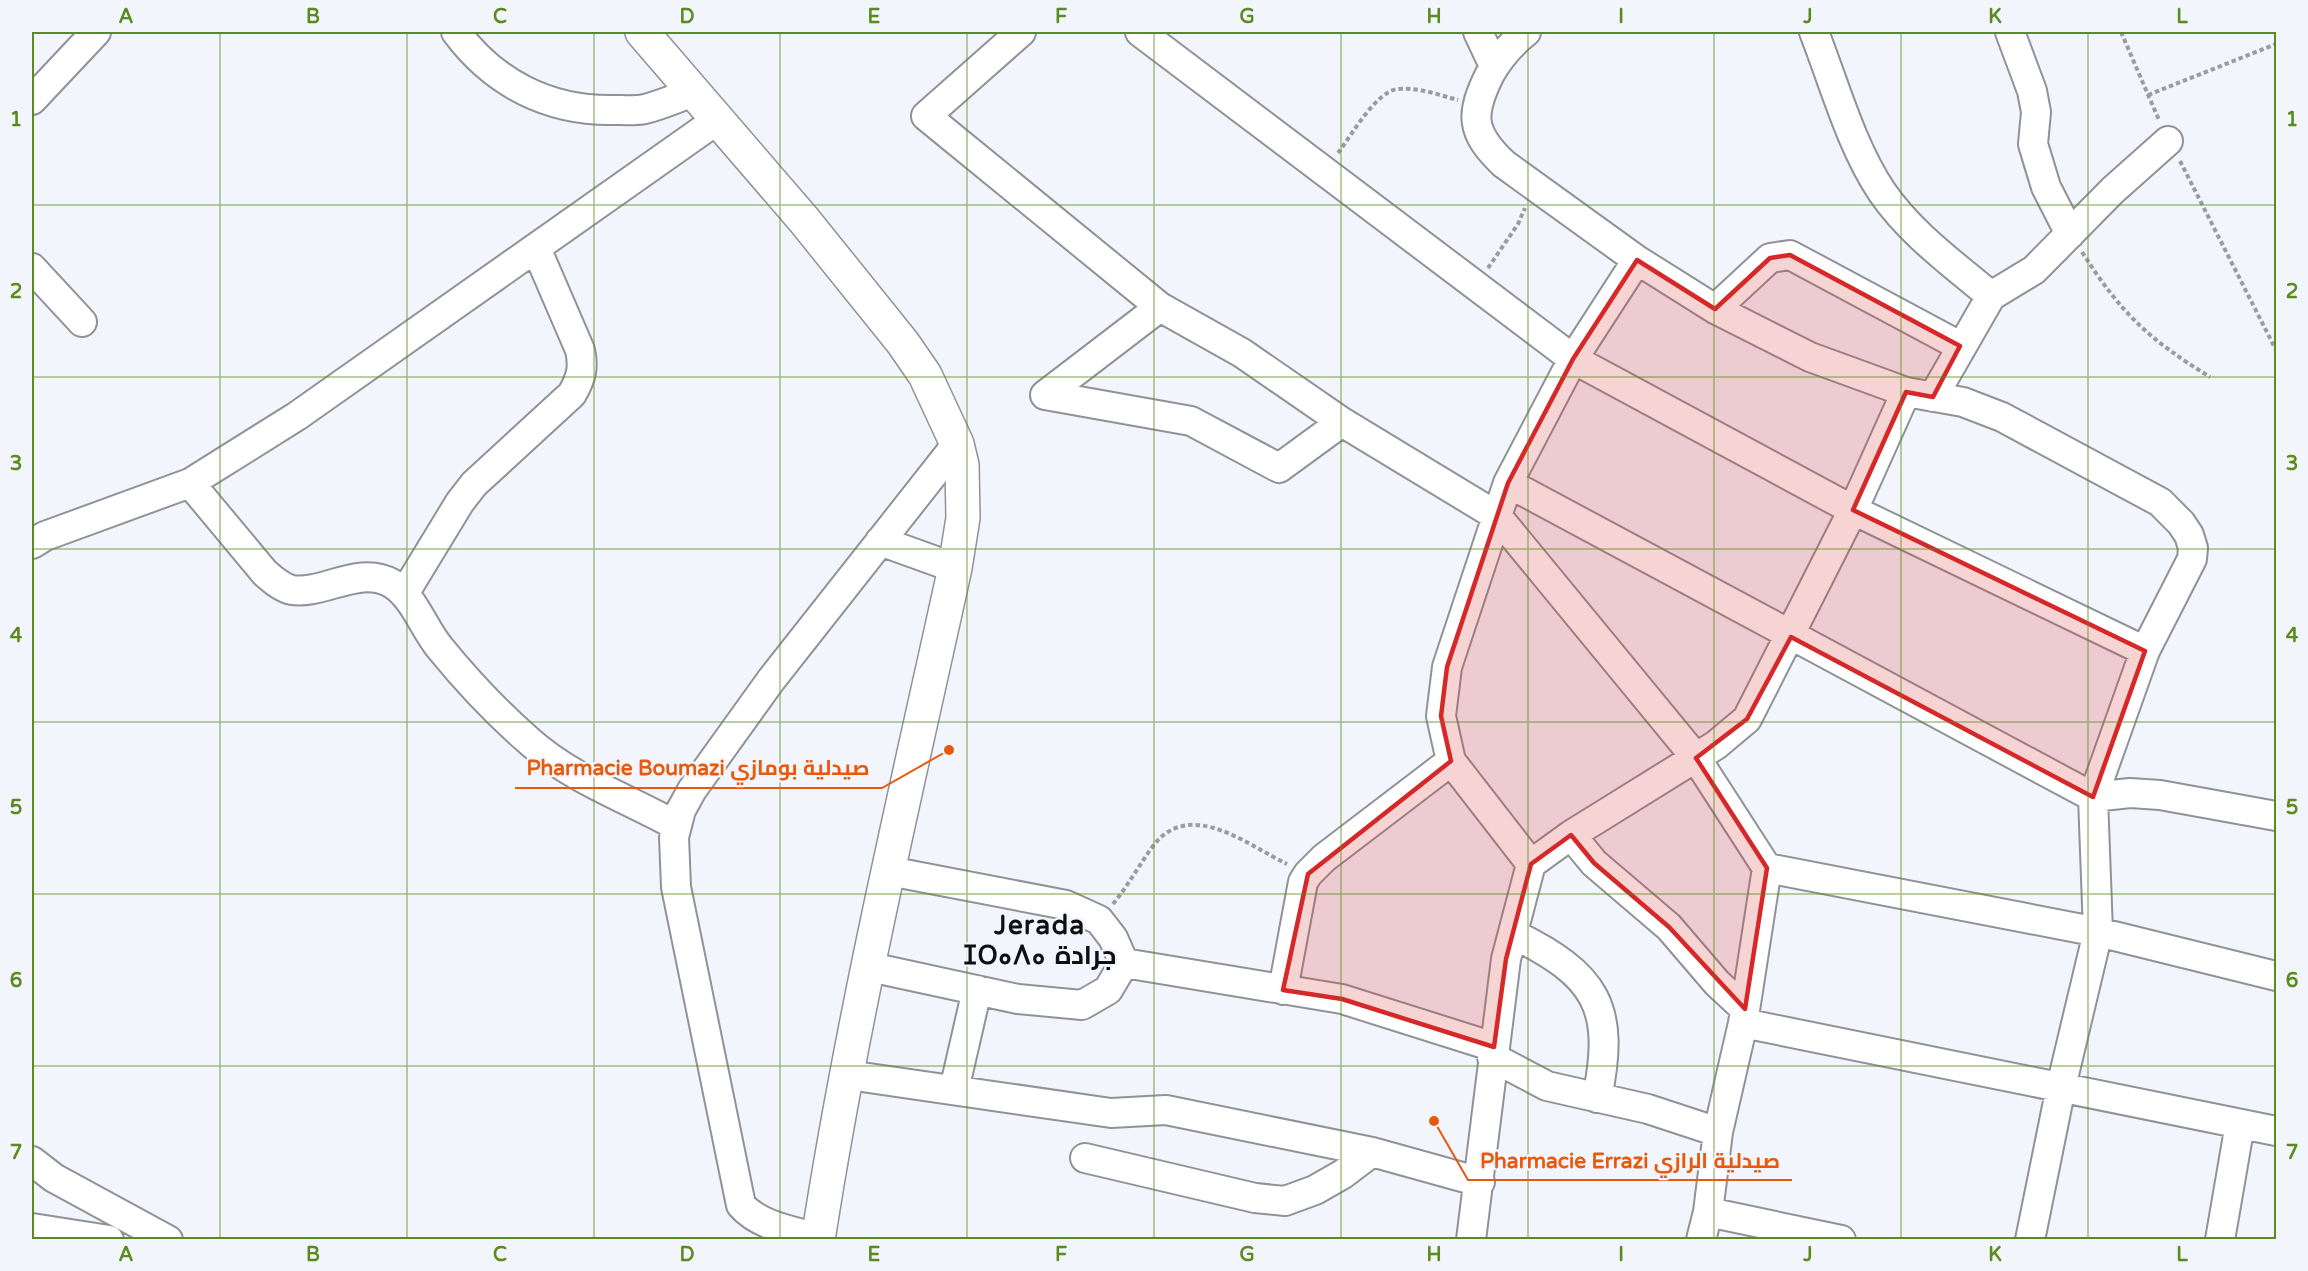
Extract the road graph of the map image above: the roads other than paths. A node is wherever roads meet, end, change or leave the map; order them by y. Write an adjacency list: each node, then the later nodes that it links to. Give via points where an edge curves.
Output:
1 (96, 32): 12 (street)
2 (456, 32): 11 (street, via 488,67 515,87 543,100 595,110 644,109)
3 (642, 32): 11 (main road)
4 (1021, 32): 20 (street, via 926,116)
5 (1140, 32): 24 (street)
6 (1479, 32): 10 (street)
7 (1526, 32): 10 (street)
8 (1814, 32): 19 (street, via 1864,159 1882,192 1921,237)
9 (2010, 32): 15 (street, via 2032,91 2036,155 2046,186)
10 (1494, 66): 17 (street, via 1476,104 1476,120 1485,143 1504,164)
11 (693, 92): 13 (main road)
12 (32, 100)
13 (717, 120): 16 (street); 28 (main road, via 903,343 925,375)
14 (2168, 141): 15 (street, via 2113,189)
15 (2070, 234): 19 (street, via 2034,270)
16 (536, 248): 29 (street, via 297,416); 36 (street, via 580,350 581,378 572,394 474,484)
17 (1637, 260): 21 (street); 24 (street)
18 (32, 268): 22 (street)
19 (1991, 296): 23 (street)
20 (1160, 307): 27 (street, via 1242,353); 27 (street, via 1045,395 1191,421 1279,468)
21 (1715, 309): 23 (street, via 1770,258 1790,255); 25 (street, via 1810,357)
22 (82, 322)
23 (1960, 346): 26 (street)
24 (1573, 359): 30 (street); 31 (street)
25 (1906, 392): 26 (street); 31 (street)
26 (1933, 397): 38 (street, via 1963,402 2002,417 2160,502 2181,524 2193,548 2192,559)
27 (1342, 422): 32 (street)
28 (957, 444): 33 (street); 35 (main road, via 963,518)
29 (190, 483): 34 (street); 36 (street, via 265,573 280,585 293,590 373,578 391,583)
30 (1508, 483): 32 (street); 37 (street)
31 (1853, 510): 37 (street); 38 (street)
32 (1497, 516): 39 (street); 40 (street, via 1447,667 1441,716)
33 (880, 541): 35 (street); 43 (street, via 771,680 692,790)
34 (32, 544)
35 (955, 568): 47 (main road)
36 (404, 594): 43 (street, via 439,647 528,741 570,773)
37 (1791, 637): 39 (street, via 1747,719 1734,733); 41 (street)
38 (2145, 651): 41 (street)
39 (1696, 758): 44 (street); 46 (street)
40 (1451, 761): 45 (street); 54 (street, via 1308,873)
41 (2093, 797): 42 (street, via 2160,795); 48 (street)
42 (2277, 816)
43 (677, 826): 70 (street, via 676,887 741,1205 763,1221)
44 (1571, 835): 45 (street); 55 (street, via 1594,863 1669,927)
45 (1531, 864): 49 (street)
46 (1767, 868): 48 (street); 55 (street)
47 (889, 871): 50 (street, via 1066,905 1099,920 1113,938); 51 (main road)
48 (2098, 932): 52 (street); 58 (street)
49 (1513, 933): 56 (street); 60 (street, via 1549,952 1591,990 1603,1020 1603,1068)
50 (1124, 963): 53 (street, via 1108,990 1082,1005); 54 (street)
51 (870, 967): 53 (street); 57 (main road)
52 (2277, 976)
53 (977, 990): 59 (street)
54 (1283, 990): 56 (street, via 1341,999)
55 (1744, 1016): 58 (street); 63 (street)
56 (1493, 1052): 60 (street, via 1547,1086); 67 (street)
57 (848, 1075): 59 (street); 70 (main road)
58 (2061, 1087): 61 (street); 76 (street)
59 (954, 1090): 64 (street, via 1111,1113 1166,1110)
60 (1597, 1098): 63 (street, via 1676,1117)
61 (2240, 1124): 62 (street); 77 (street)
62 (2277, 1131)
63 (1718, 1132): 68 (street)
64 (1372, 1152): 65 (street, via 1344,1174 1285,1201 1255,1198); 67 (street)
65 (1085, 1158)
66 (32, 1161): 72 (street, via 54,1178)
67 (1480, 1182): 73 (street)
68 (1708, 1212): 74 (street); 75 (street)
69 (32, 1228): 71 (street)
70 (822, 1237)
71 (109, 1239)
72 (168, 1239)
73 (1472, 1239)
74 (1701, 1239)
75 (1841, 1239)
76 (2030, 1239)
77 (2220, 1239)

